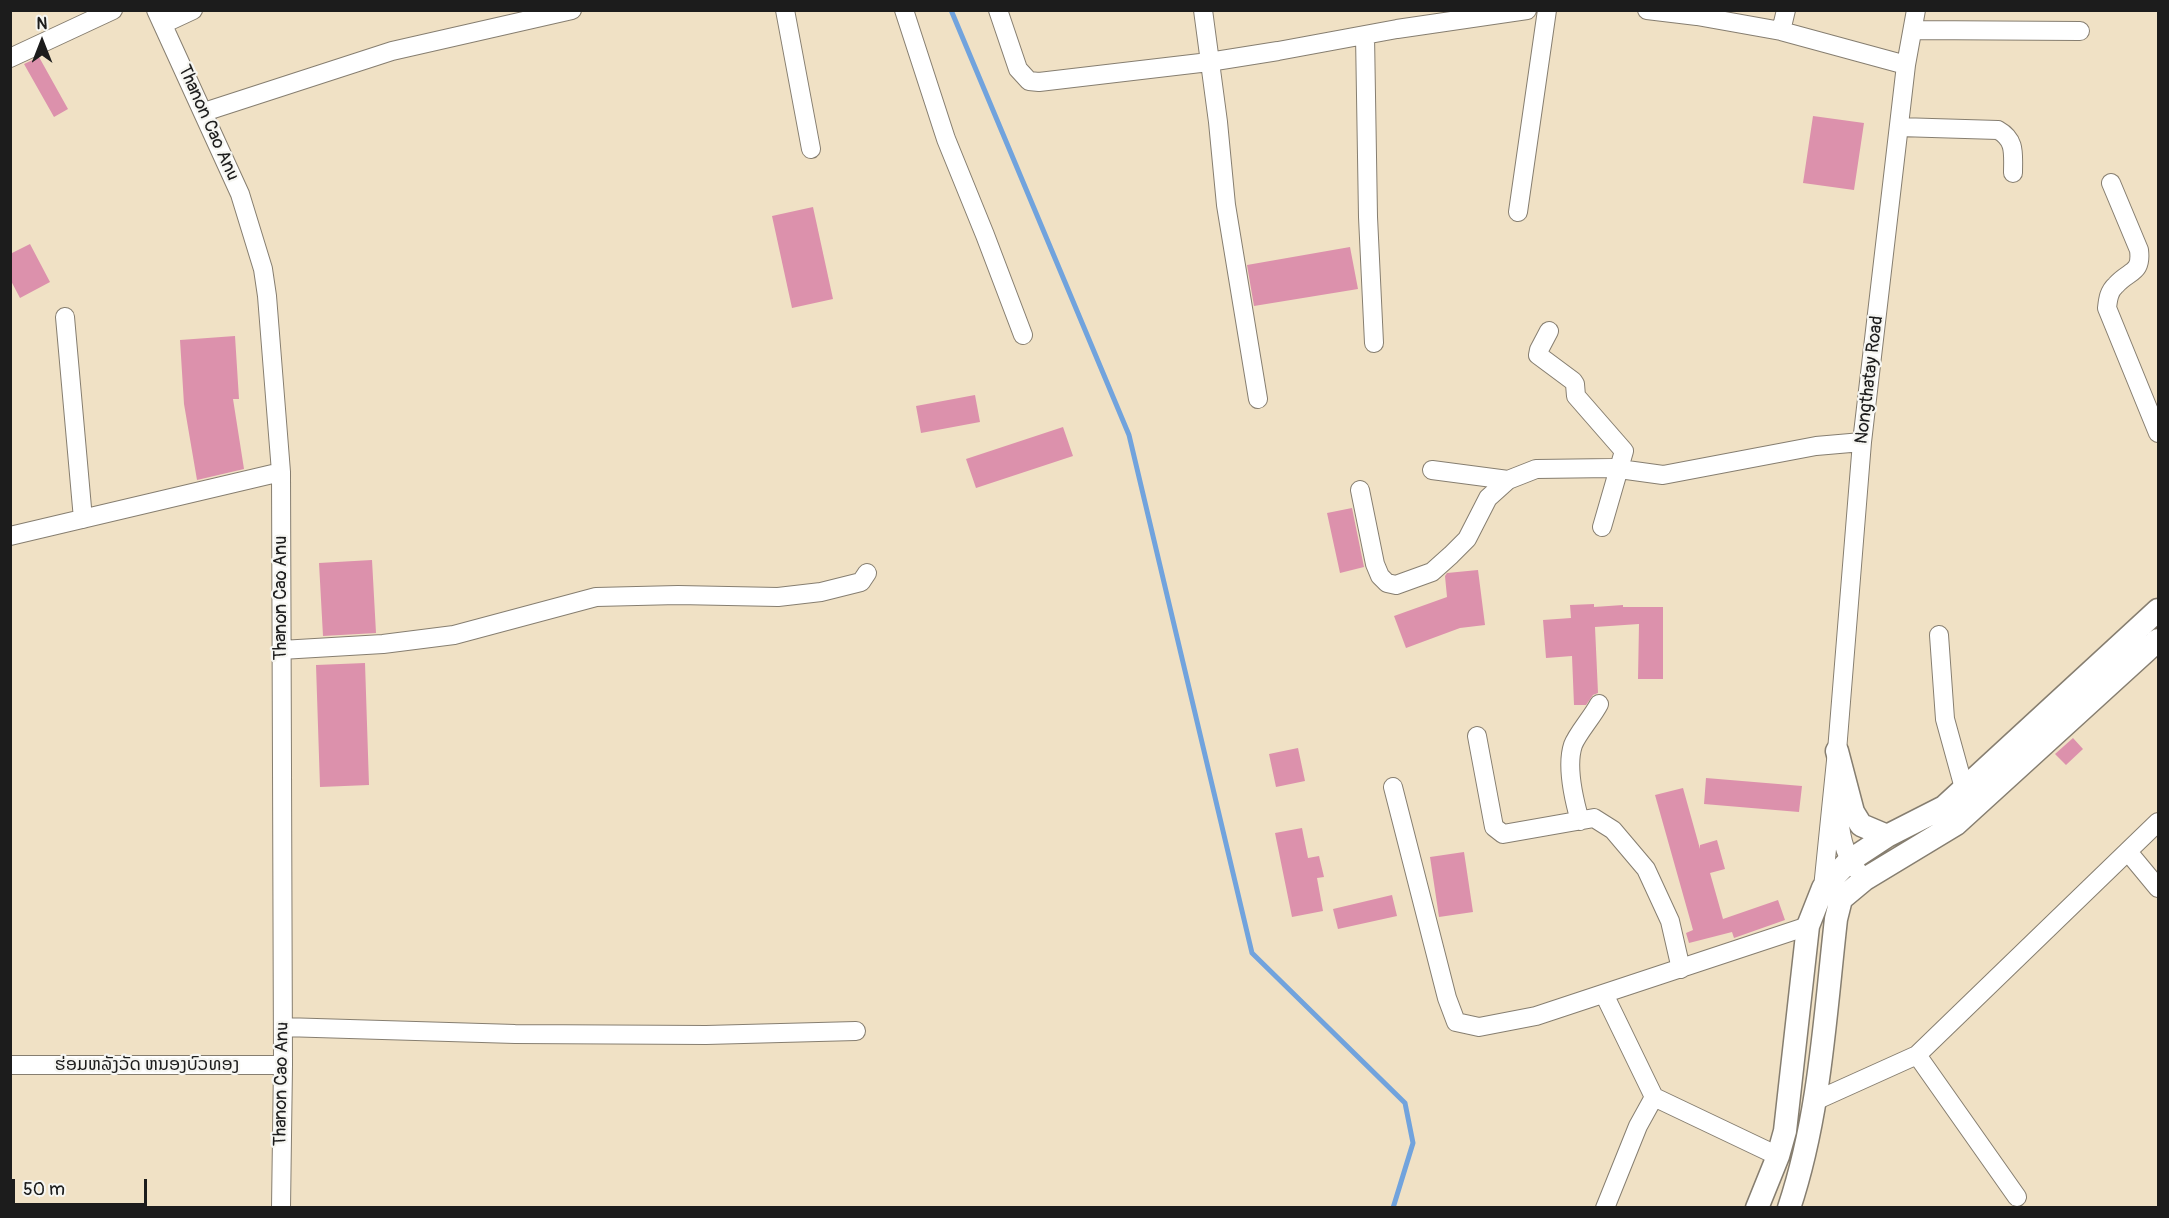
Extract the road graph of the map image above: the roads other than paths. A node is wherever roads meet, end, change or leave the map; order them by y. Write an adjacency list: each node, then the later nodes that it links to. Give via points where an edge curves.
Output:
1 (113, 10): 18 (street)
2 (194, 10): 13 (street)
3 (572, 10): 21 (street, via 392,51)
4 (786, 10): 23 (street)
5 (904, 10): 29 (street, via 946,139)
6 (998, 10): 19 (street, via 1018,69 1029,81)
7 (1203, 10): 19 (street)
8 (1527, 10): 17 (street)
9 (1547, 10): 26 (street)
10 (1647, 10): 16 (street)
11 (1786, 10): 16 (street)
12 (1916, 10): 14 (street, Nongthatay Road)
13 (160, 17): 21 (street, Thanon Cao Anu)
14 (1913, 30): 15 (street); 20 (street, Nongthatay Road)
15 (2080, 31)
16 (1781, 32): 20 (street)
17 (1365, 35): 19 (street); 30 (street)
18 (10, 58)
19 (1209, 62): 31 (street, via 1226,205)
20 (1906, 65): 22 (street, Nongthatay Road)
21 (204, 112): 36 (street, Thanon Cao Anu, via 240,194 263,269)
22 (1899, 127): 24 (street, via 1998,130 2008,135 2013,148); 33 (street, Nongthatay Road)
23 (811, 149)
24 (2013, 173)
25 (2111, 183): 32 (street, via 2140,259 2138,268 2109,295 2107,308)
26 (1518, 212)
27 (65, 317): 39 (street)
28 (1549, 331): 34 (street, via 1538,355 1573,381 1576,396 1623,449)
29 (1023, 335)
30 (1374, 343)
31 (1258, 399)
32 (2158, 433)
33 (1862, 442): 34 (street, via 1816,446 1662,475); 49 (street, Nongthatay Road)
34 (1619, 469): 37 (street, via 1536,469); 40 (street)
35 (1432, 470): 37 (street)
36 (281, 472): 39 (street); 46 (street, Thanon Cao Anu)
37 (1508, 480): 38 (street, via 1488,498 1467,539 1451,555 1431,572 1396,585 1387,583 1375,564)
38 (1360, 490)
39 (83, 519): 41 (street)
40 (1602, 527)
41 (10, 536)
42 (867, 573): 46 (street, via 861,582 821,592 778,597 596,597 454,635)
43 (2158, 610): 51 (main road)
44 (1939, 635): 51 (street, via 1945,719)
45 (2158, 640): 57 (main road, via 1956,824)
46 (281, 650): 63 (street, Thanon Cao Anu)
47 (1599, 704): 52 (street, via 1574,744 1573,799)
48 (1477, 736): 52 (street, via 1494,826 1503,834)
49 (1837, 751): 54 (main road, via 1853,812 1861,825); 56 (street, via 1839,828); 59 (street)
50 (1393, 787): 62 (street, via 1456,1022 1479,1026 1536,1016)
51 (1964, 788): 54 (main road, via 1944,807)
52 (1580, 820): 61 (street, via 1594,818 1613,830 1646,870 1670,921)
53 (2158, 822): 55 (street)
54 (1887, 836): 56 (main road)
55 (2128, 853): 58 (street); 65 (street)
56 (1849, 861): 57 (street); 59 (main road)
57 (1865, 879): 59 (main road)
58 (2158, 888)
59 (1832, 894): 60 (main road); 69 (main road, via 1836,919)
60 (1808, 926): 61 (street); 70 (main road, via 1785,1131)
61 (1681, 969): 62 (street)
62 (1604, 994): 68 (street)
63 (283, 1026): 64 (street, via 515,1034); 67 (street, Thanon Cao Anu)
64 (856, 1031)
65 (1917, 1055): 69 (street); 71 (street)
66 (10, 1065): 67 (street, ຮ່ອມຫລັງວັດ ຫນອງບົວທອງ)
67 (283, 1065): 72 (street, Thanon Cao Anu)
68 (1654, 1097): 70 (street); 73 (street)
69 (1815, 1101): 75 (main road)
70 (1778, 1156): 74 (main road)
71 (2017, 1197)
72 (281, 1208)
73 (1605, 1208)
74 (1757, 1208)
75 (1789, 1208)

